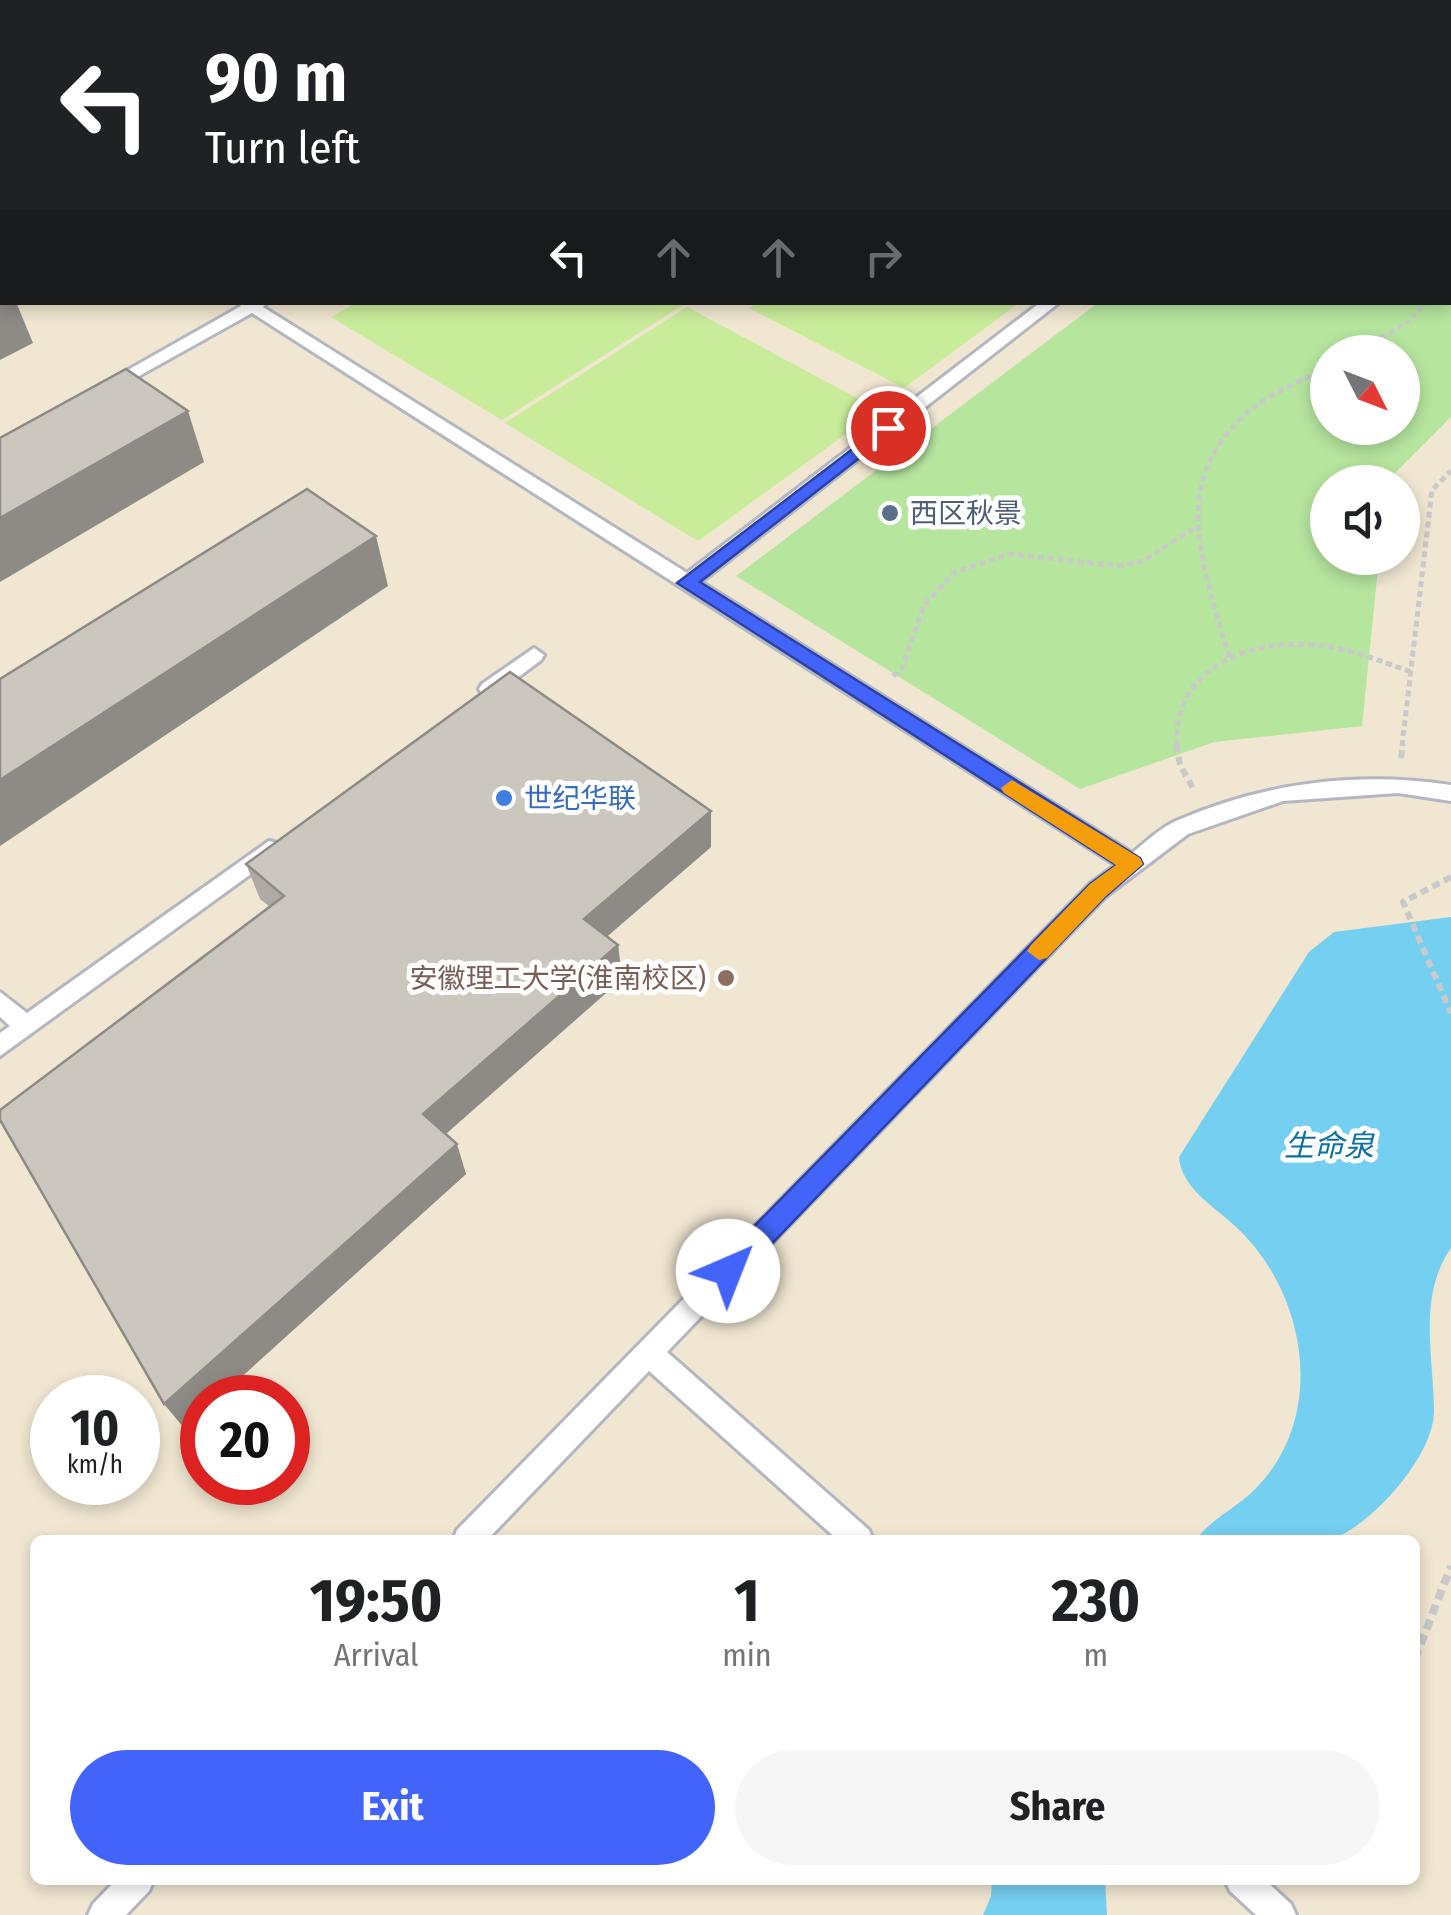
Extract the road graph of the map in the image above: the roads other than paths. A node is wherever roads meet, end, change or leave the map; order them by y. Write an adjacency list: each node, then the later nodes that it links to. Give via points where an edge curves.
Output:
1 (250, 305): 4 (lane)
2 (254, 305): 5 (lane)
3 (1048, 305): 5 (lane)
4 (84, 399)
5 (687, 583): 10 (lane)
6 (534, 655): 7 (lane)
7 (471, 702)
8 (1451, 793): 10 (lane, via 1398,784 1282,793 1180,828)
9 (280, 841): 12 (lane)
10 (1132, 864): 14 (lane, via 1098,890)
11 (0, 1002): 12 (lane)
12 (26, 1027): 13 (lane)
13 (0, 1046)
14 (649, 1353): 15 (lane); 16 (lane)
15 (472, 1535)
16 (853, 1535)
17 (133, 1885): 19 (lane)
18 (1247, 1885): 20 (lane)
19 (104, 1915)
20 (1280, 1915)

